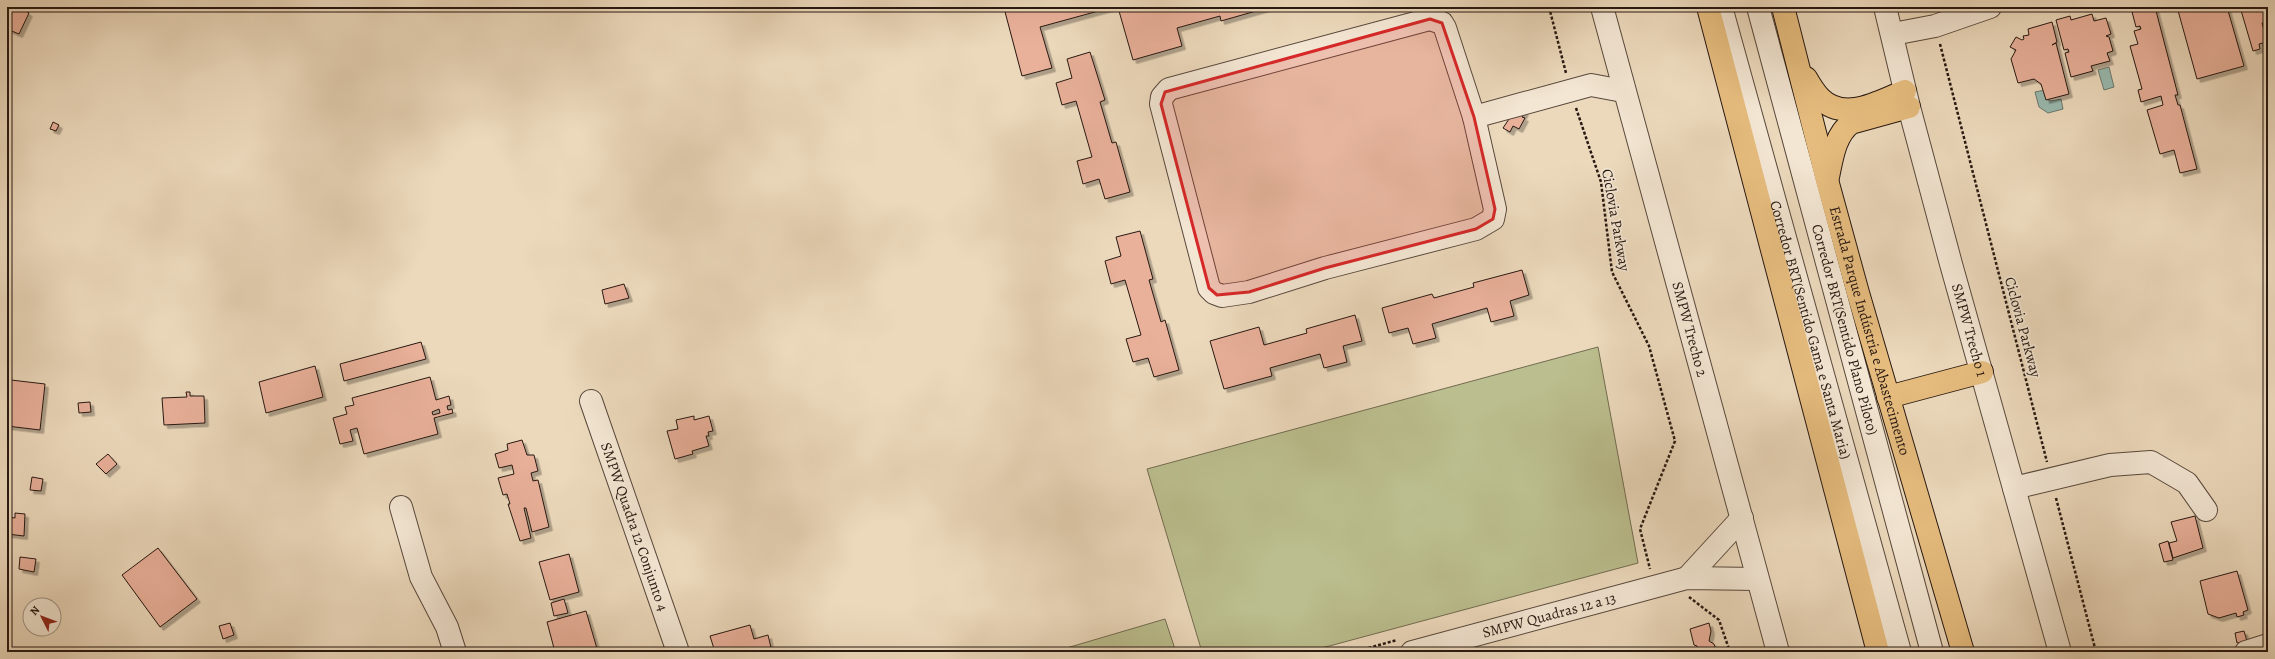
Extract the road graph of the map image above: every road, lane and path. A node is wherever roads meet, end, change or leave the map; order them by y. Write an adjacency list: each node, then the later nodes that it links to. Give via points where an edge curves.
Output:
1 (1549, 7): 13 (path, Ciclovia Parkway)
2 (1602, 7): 11 (street, SMPW Trecho 2)
3 (1708, 7): 34 (highway)
4 (1721, 7): 35 (street, Corredor BRT(Sentido Gama e Santa Maria))
5 (1758, 7): 36 (street, Corredor BRT(Sentido Plano Piloto))
6 (1783, 7): 12 (highway, Estrada Parque Indústria e Abastecimento)
7 (1885, 7): 10 (street, SMPW Trecho 1)
8 (1990, 7): 9 (street)
9 (1935, 26): 10 (street); 21 (path, Ciclovia Parkway)
10 (1893, 34): 15 (street, SMPW Trecho 1)
11 (1616, 64): 13 (street); 14 (street, SMPW Trecho 2)
12 (1801, 71): 15 (highway, via 1820,98 1838,109 1858,109); 17 (highway, Estrada Parque Indústria e Abastecimento)
13 (1581, 88): 14 (street); 16 (street); 27 (path, Ciclovia Parkway, via 1601,182 1612,272 1649,346 1674,441 1640,529 1650,570)
14 (1623, 91): 25 (street, SMPW Trecho 2)
15 (1907, 99): 17 (highway, via 1844,129); 18 (street, SMPW Trecho 1)
16 (1474, 117): 16 (street, via 1445,28 1442,23 1430,19 1170,89 1162,97 1161,104 1211,291 1222,296 1250,292 1325,268 1487,224 1493,219 1495,209)
17 (1827, 180): 19 (highway, Estrada Parque Indústria e Abastecimento)
18 (1982, 372): 19 (highway); 22 (street, SMPW Trecho 1)
19 (1888, 397): 37 (highway, Estrada Parque Indústria e Abastecimento)
20 (590, 401): 30 (street, SMPW Quadra 12 Conjunto 4)
21 (2052, 480): 22 (street); 24 (street, via 2110,466 2151,462 2187,483); 39 (path, Ciclovia Parkway)
22 (2014, 488): 38 (street, SMPW Trecho 1)
23 (401, 507): 29 (street, via 420,577)
24 (2206, 510)
25 (1742, 518): 26 (street, SMPW Trecho 2); 27 (street)
26 (1757, 579): 27 (street, SMPW Quadras 12 a 13); 33 (street, SMPW Trecho 2)
27 (1679, 580): 31 (street, SMPW Quadras 12 a 13); 32 (path, Ciclovia Parkway, via 1719,620)
28 (2268, 645): 40 (street)
29 (455, 652)
30 (678, 652)
31 (1412, 652)
32 (1730, 652)
33 (1778, 652)
34 (1878, 652)
35 (1900, 652)
36 (1932, 652)
37 (1964, 652)
38 (2060, 652)
39 (2096, 652)
40 (2246, 652)

